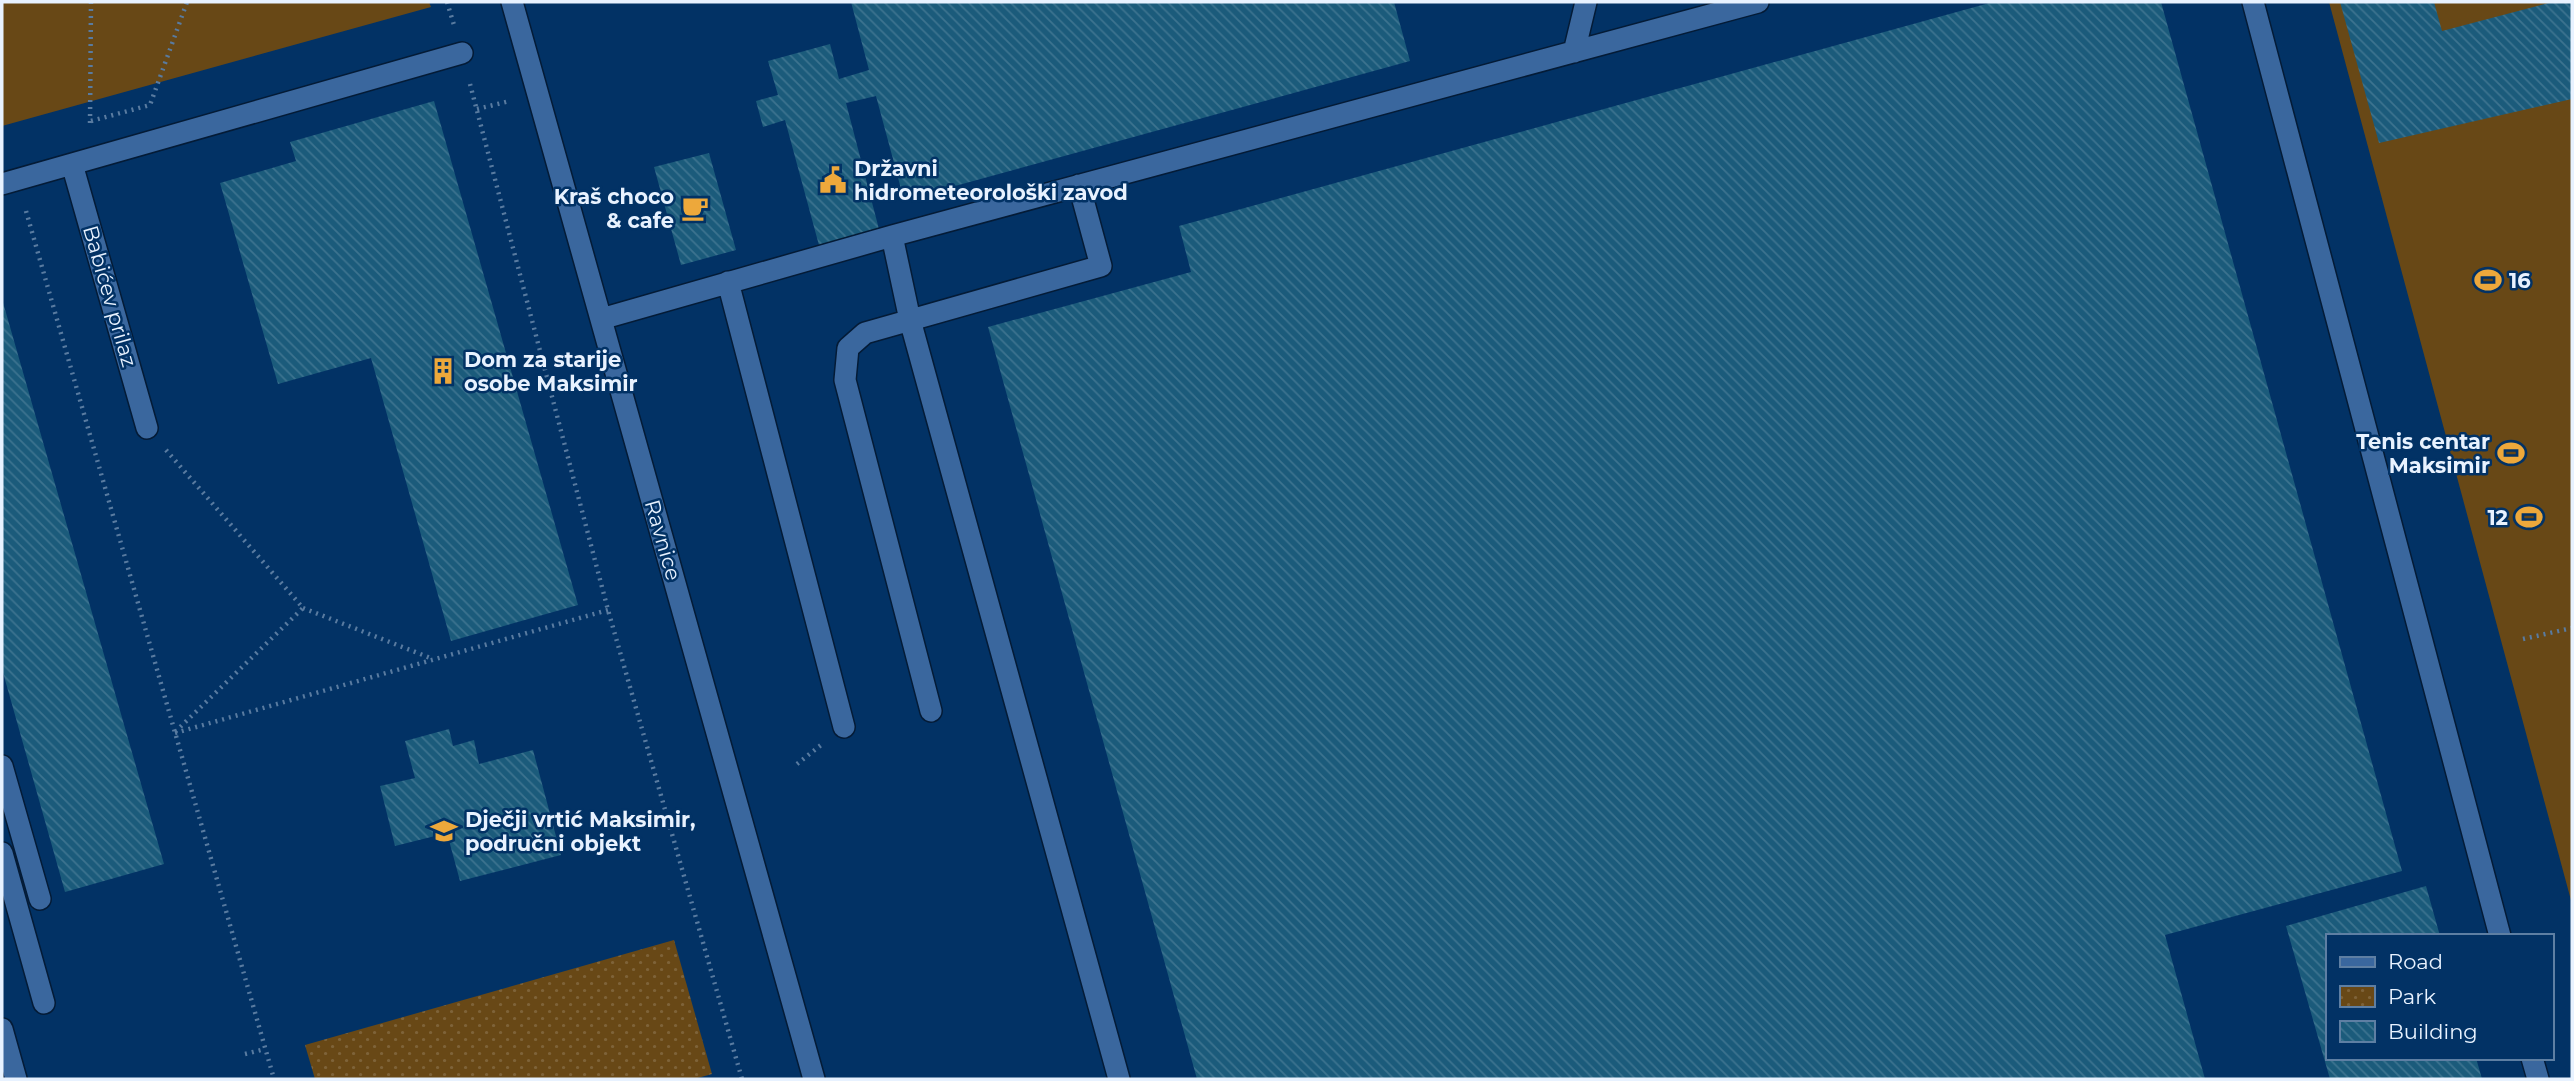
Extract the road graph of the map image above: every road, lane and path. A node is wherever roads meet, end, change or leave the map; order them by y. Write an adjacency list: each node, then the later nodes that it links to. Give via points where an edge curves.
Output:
1 (91, 2): 10 (path)
2 (187, 2): 10 (path, via 150,105)
3 (512, 2): 16 (street, Ravnice)
4 (1586, 2): 7 (street)
5 (1758, 2): 7 (street)
6 (2253, 2): 30 (street)
7 (1574, 52): 13 (street)
8 (462, 53): 11 (street)
9 (517, 100): 20 (path, via 477,109)
10 (91, 121): 11 (path)
11 (72, 164): 12 (street); 18 (street, Babićev prilaz)
12 (9, 182): 26 (path)
13 (1079, 185): 14 (street); 17 (street, via 1101,266)
14 (892, 236): 15 (street); 17 (street)
15 (727, 282): 16 (street); 25 (street)
16 (601, 319): 39 (street, Ravnice)
17 (910, 320): 24 (street, via 864,333 848,348 845,380); 40 (street)
18 (147, 428): 19 (path)
19 (303, 608): 23 (path); 26 (path)
20 (608, 610): 23 (path); 38 (path)
21 (2572, 628): 22 (path)
22 (2523, 639)
23 (434, 659): 26 (path)
24 (931, 711)
25 (844, 727)
26 (175, 733): 33 (path)
27 (2, 766): 29 (street)
28 (2, 853): 31 (street)
29 (40, 899)
30 (2499, 934)
31 (44, 1003)
32 (2, 1029): 36 (street)
33 (265, 1049): 34 (path); 37 (path)
34 (245, 1054)
35 (2533, 1060): 41 (street)
36 (16, 1079)
37 (274, 1079)
38 (742, 1079)
39 (814, 1079)
40 (1119, 1079)
41 (2538, 1079)

